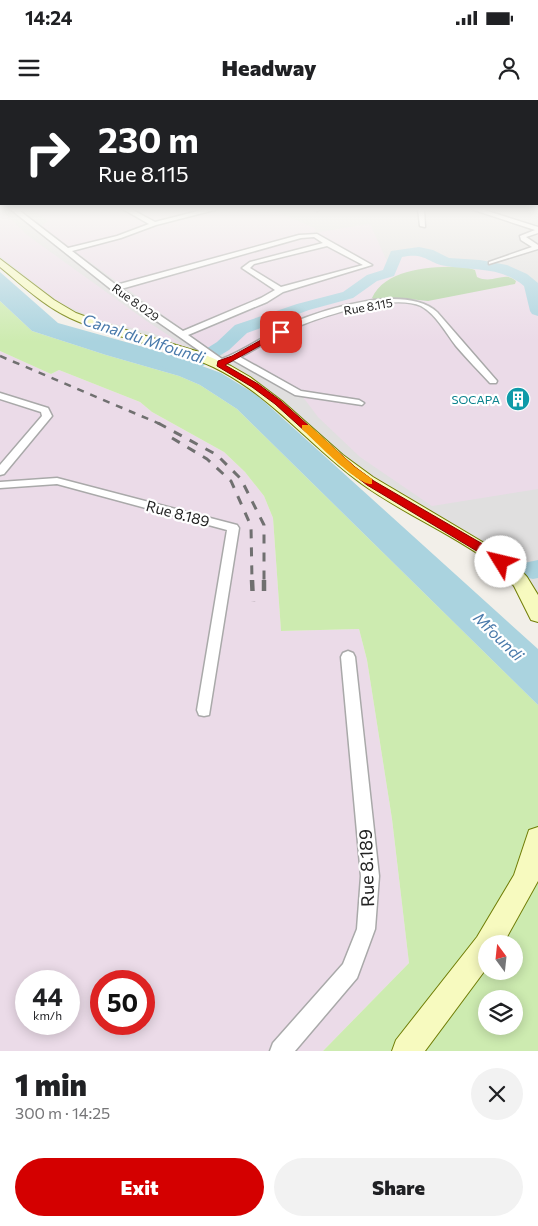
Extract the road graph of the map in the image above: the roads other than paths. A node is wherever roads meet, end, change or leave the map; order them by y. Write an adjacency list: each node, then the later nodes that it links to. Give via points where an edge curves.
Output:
1 (68, 252): 8 (street, Rue 8.029)
2 (242, 252): 8 (street)
3 (294, 252): 9 (street, via 252,263 245,268)
4 (344, 252): 9 (street, via 369,266)
5 (524, 252): 7 (street)
6 (0, 262): 12 (main road, via 58,308 75,316)
7 (491, 263)
8 (115, 288): 10 (street, Rue 8.029)
9 (280, 290): 10 (street)
10 (181, 335): 12 (street, Rue 8.029)
11 (234, 357): 12 (street, Rue 8.115); 13 (street, Rue 8.115, via 292,326 321,316 365,304 412,301 422,304 443,321 458,343); 15 (street, via 298,393)
12 (221, 364): 18 (main road, Rue 8.029, via 278,402 371,483 489,553 513,572)
13 (493, 380)
14 (0, 396): 16 (street, via 45,410 48,416)
15 (359, 403)
16 (0, 472)
17 (0, 485): 20 (street, Rue 8.189, via 57,481 232,528)
18 (538, 615)
19 (348, 657): 24 (street, Rue 8.189, via 370,876 366,929 350,972)
20 (204, 710)
21 (538, 839): 22 (main road, via 525,881)
22 (493, 935)
23 (478, 957): 25 (main road)
24 (281, 1051)
25 (407, 1051)

